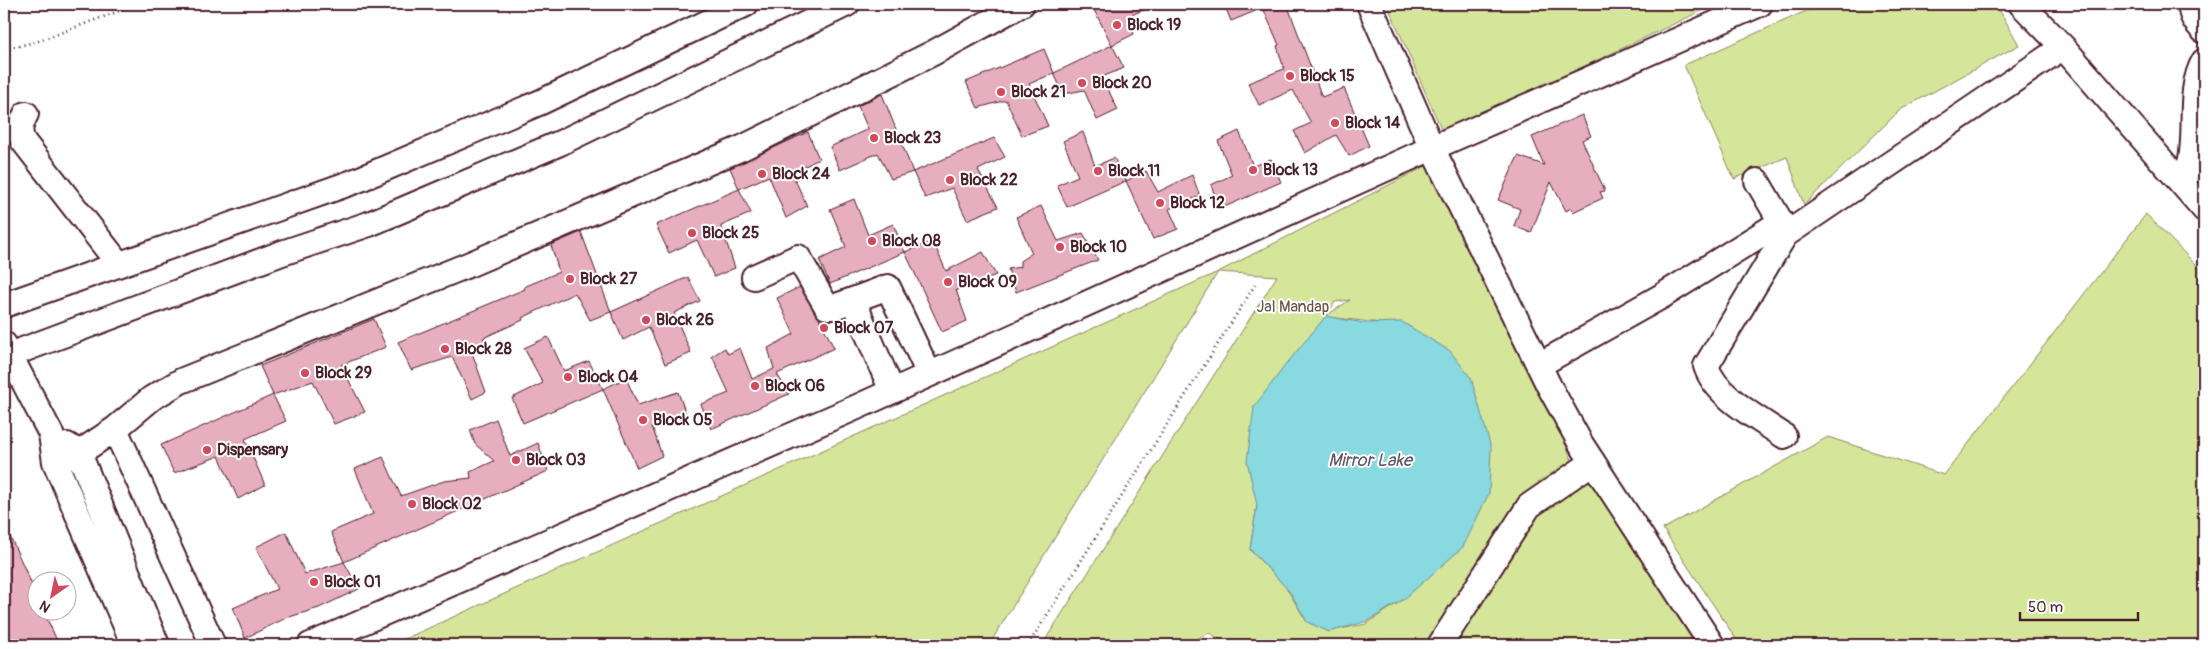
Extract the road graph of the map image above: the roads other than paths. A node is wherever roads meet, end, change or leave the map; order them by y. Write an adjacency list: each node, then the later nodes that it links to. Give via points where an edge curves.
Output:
1 (746, 4): 16 (street, via 541,102 353,182)
2 (847, 4): 20 (street, via 560,143 369,224)
3 (1022, 4): 24 (street, via 934,53 742,148 468,265 181,381 152,398)
4 (1369, 4): 12 (street)
5 (1760, 4): 12 (street)
6 (2021, 4): 9 (street)
7 (2191, 4): 8 (street, via 2194,19)
8 (2204, 31)
9 (2063, 47): 14 (street); 26 (street, via 1786,235 1706,366 1710,379 1728,396)
10 (2204, 61): 14 (street, via 2196,87 2193,150)
11 (26, 114): 16 (street, via 20,126 23,141)
12 (1432, 148): 21 (street); 22 (street)
13 (1757, 181): 21 (street, via 1781,222 1662,296)
14 (2183, 185): 15 (street)
15 (2204, 209)
16 (118, 263): 19 (street)
17 (754, 277): 18 (street, via 798,257 827,307)
18 (853, 300): 22 (street, via 888,287); 23 (street)
19 (4, 305)
20 (5, 352): 25 (street)
21 (1540, 365): 29 (street, via 1548,386)
22 (929, 374): 23 (street)
23 (892, 391): 33 (street)
24 (115, 429): 27 (street); 32 (street)
25 (51, 434): 27 (street); 28 (street)
26 (1784, 436)
27 (79, 453): 28 (street); 31 (street)
28 (55, 462): 30 (street)
29 (1593, 462): 34 (street, via 1529,506); 35 (street)
30 (134, 645)
31 (157, 645)
32 (213, 645)
33 (310, 645)
34 (1440, 645)
35 (1712, 645)

